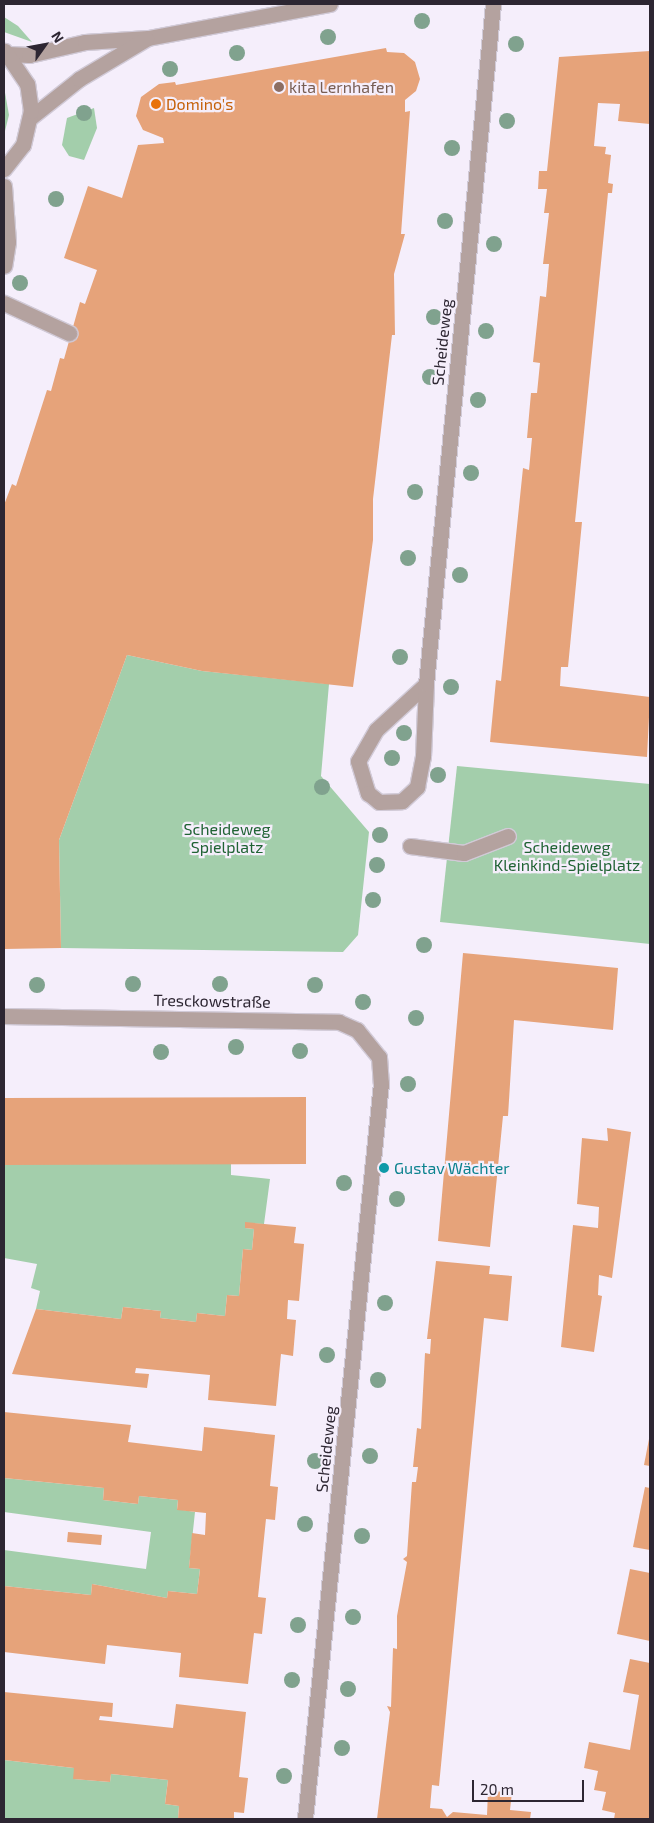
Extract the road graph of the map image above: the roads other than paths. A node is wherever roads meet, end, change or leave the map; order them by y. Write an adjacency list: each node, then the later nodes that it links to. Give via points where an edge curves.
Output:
1 (330, 4): 3 (street)
2 (493, 4): 11 (street, Scheideweg)
3 (148, 38): 4 (street, via 85,42 29,55); 5 (street, via 79,79)
4 (6, 52): 5 (street, via 27,84)
5 (30, 118): 6 (street, via 23,145)
6 (4, 169)
7 (4, 186): 8 (street, via 8,242)
8 (4, 266)
9 (4, 303): 10 (street)
10 (69, 333)
11 (426, 684): 11 (street, Scheideweg, via 376,730 358,761 368,793 379,802 402,801 417,787)
12 (508, 836): 13 (street, via 464,853)
13 (410, 846)
14 (4, 1016): 15 (street, Tresckowstraße, via 339,1022 369,1041 379,1057)
15 (382, 1082): 16 (street, Scheideweg)
16 (305, 1819)

